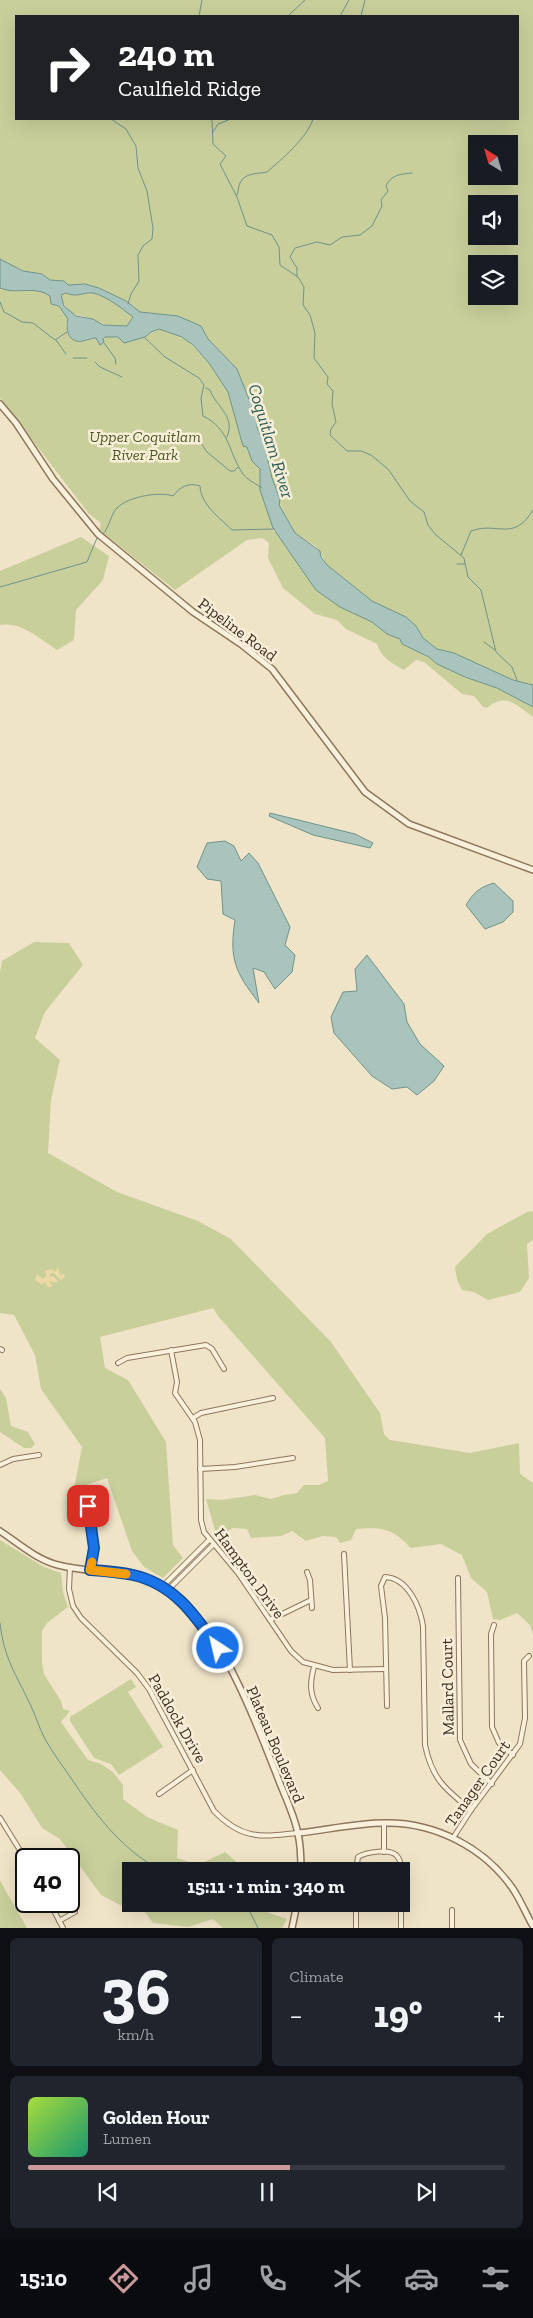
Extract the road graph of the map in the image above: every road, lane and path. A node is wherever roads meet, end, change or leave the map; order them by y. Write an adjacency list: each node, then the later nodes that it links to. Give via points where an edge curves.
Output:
1 (0, 404): 2 (street, Pipeline Road, via 16,422 53,479 98,534 193,612 242,644 272,669 365,792 409,824)
2 (533, 870)
3 (171, 1350): 4 (street, via 127,1358); 5 (street, via 206,1345); 7 (street, Hampton Drive, via 177,1382 175,1392)
4 (118, 1363)
5 (224, 1368)
6 (273, 1398): 7 (street, via 201,1413)
7 (192, 1418): 11 (street, Hampton Drive, via 200,1440)
8 (39, 1455): 10 (street)
9 (292, 1458): 11 (street)
10 (0, 1464)
11 (200, 1469): 14 (street, Hampton Drive, via 201,1520)
12 (88, 1499): 18 (street, via 94,1548)
13 (0, 1531): 17 (street, Plateau Boulevard, via 40,1558)
14 (209, 1540): 15 (street, Hampton Drive); 21 (street)
15 (213, 1545): 22 (street); 25 (street, Hampton Drive, via 238,1573)
16 (344, 1554): 30 (street)
17 (70, 1568): 18 (street, Plateau Boulevard); 34 (street, Paddock Drive, via 69,1589 73,1606 149,1688)
18 (90, 1570): 21 (street, Plateau Boulevard, via 132,1574)
19 (307, 1572): 23 (street)
20 (458, 1578): 35 (street, Mallard Court, via 460,1740 471,1764)
21 (162, 1586): 22 (street, Plateau Boulevard)
22 (168, 1590): 40 (street, Plateau Boulevard, via 196,1616 248,1702)
23 (311, 1600): 24 (street); 25 (street)
24 (312, 1608)
25 (270, 1620): 28 (street, Hampton Drive, via 291,1652)
26 (494, 1625): 33 (street, via 490,1634 492,1727 499,1743)
27 (530, 1656): 33 (street, Tanager Court, via 524,1661 524,1733)
28 (314, 1667): 30 (street, Hampton Drive); 32 (street, via 310,1681 312,1699)
29 (386, 1669): 30 (street, Hampton Drive); 31 (street); 37 (street, via 381,1586 385,1577 392,1577 415,1600 423,1626 428,1762 438,1781)
30 (350, 1670)
31 (387, 1706)
32 (318, 1708)
33 (513, 1755): 35 (street, Tanager Court)
34 (193, 1770): 36 (street); 40 (street, Paddock Drive, via 214,1811 242,1833 263,1837)
35 (492, 1784): 37 (street, Tanager Court)
36 (159, 1794)
37 (471, 1810): 41 (street, Tanager Court)
38 (0, 1818): 42 (street)
39 (384, 1823): 40 (street); 41 (street, via 432,1830); 43 (street)
40 (298, 1833): 44 (street, Plateau Boulevard)
41 (453, 1838): 54 (street, via 488,1861 512,1889)
42 (19, 1848)
43 (384, 1852): 45 (street, via 363,1854 358,1856); 46 (street, via 392,1852 398,1856)
44 (300, 1862)
45 (357, 1862)
46 (399, 1862)
47 (452, 1910): 59 (street)
48 (295, 1912): 56 (street)
49 (356, 1912): 57 (street)
50 (401, 1912): 58 (street)
51 (55, 1913): 53 (street)
52 (73, 1913): 53 (street)
53 (59, 1921): 55 (street)
54 (533, 1926)
55 (63, 1928)
56 (292, 1928)
57 (356, 1928)
58 (401, 1928)
59 (452, 1928)

